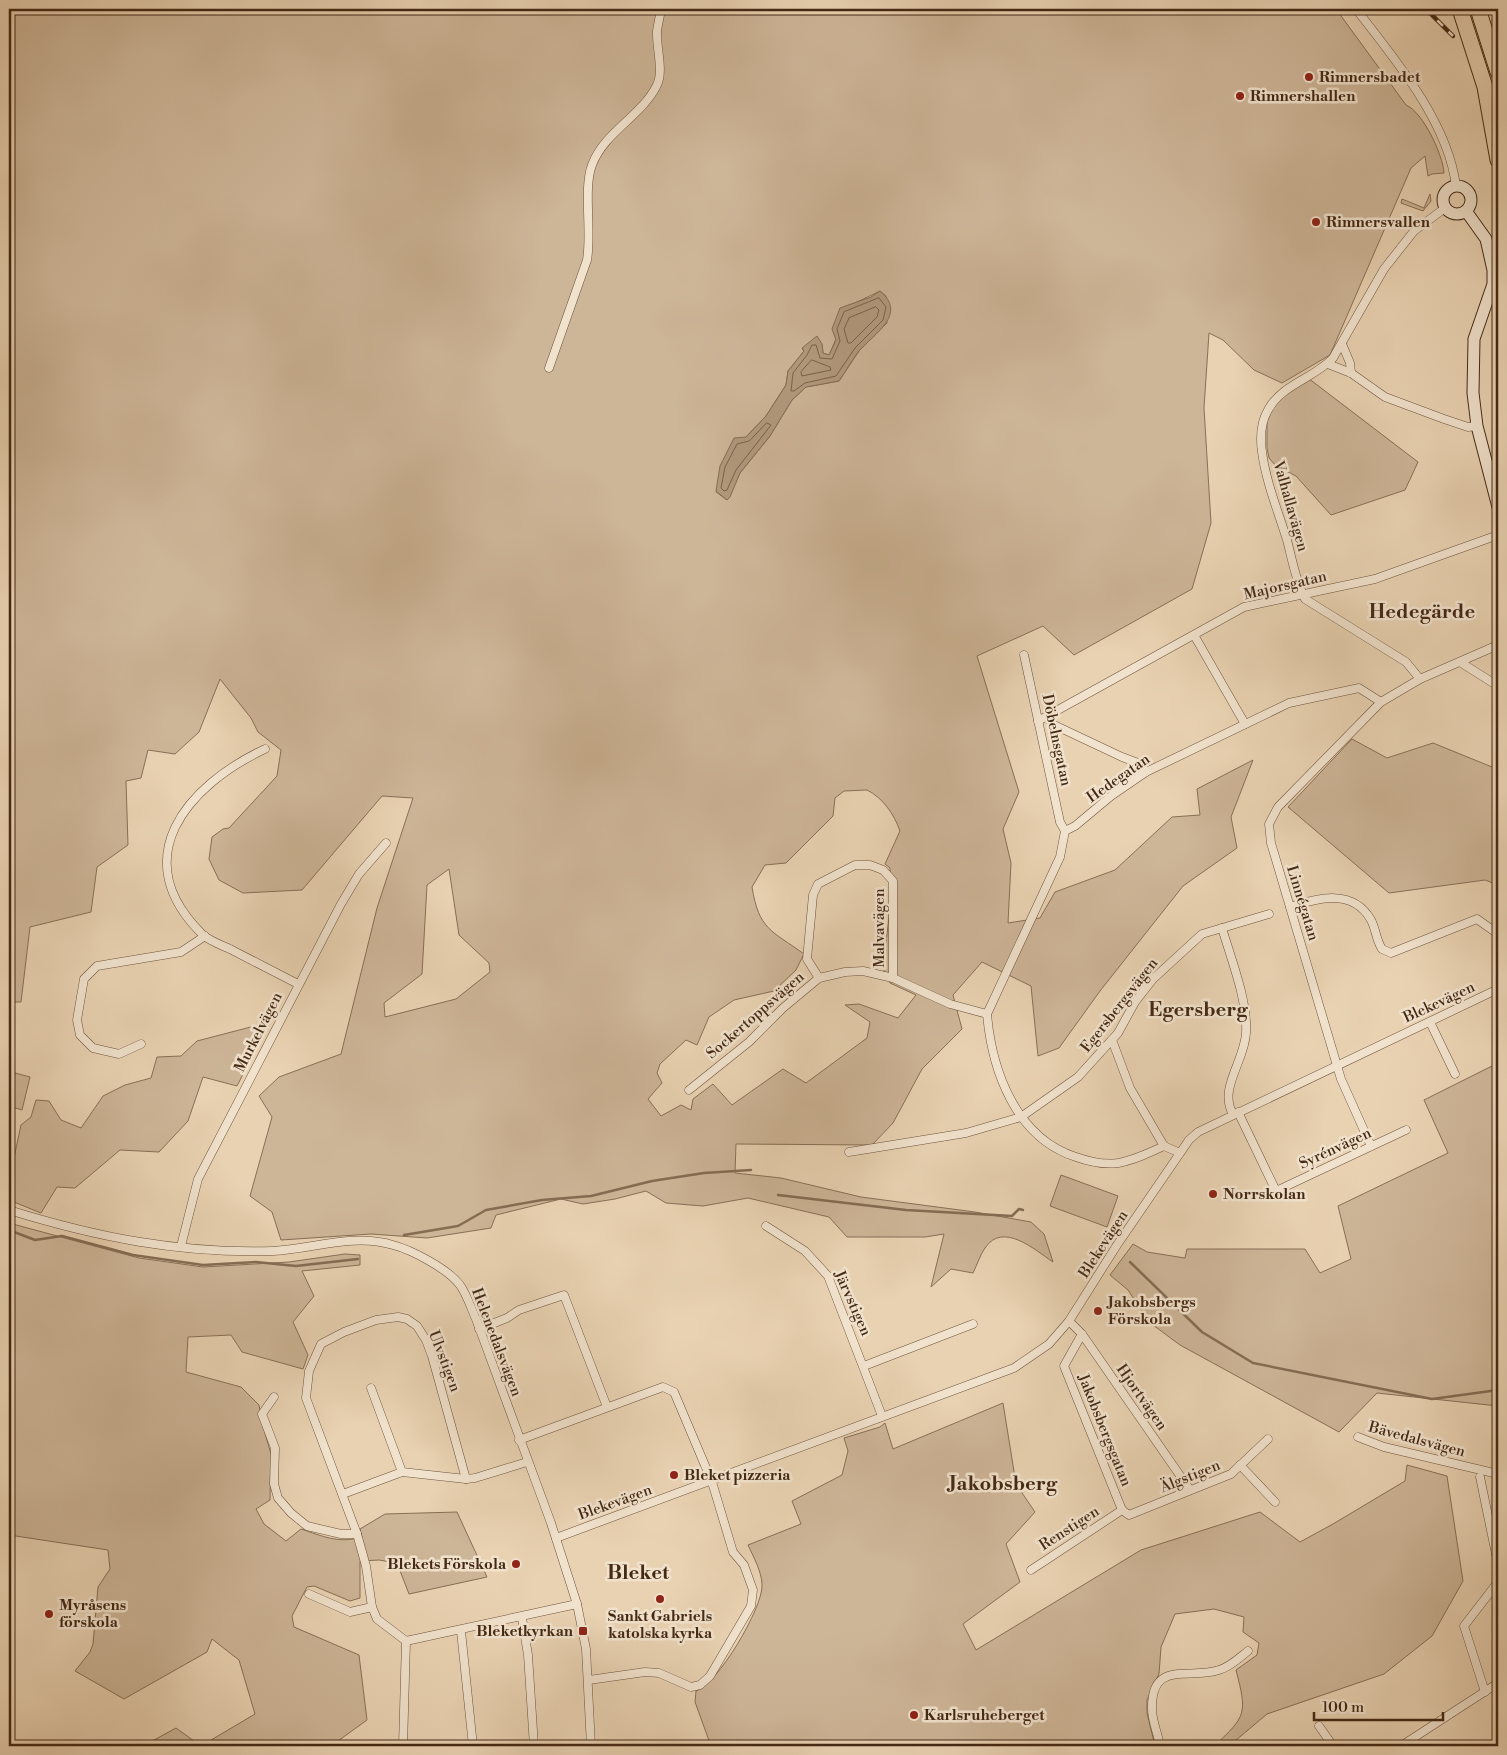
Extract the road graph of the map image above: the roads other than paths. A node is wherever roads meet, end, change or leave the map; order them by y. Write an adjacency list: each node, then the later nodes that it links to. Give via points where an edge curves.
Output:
1 (661, 9): 12 (street, via 657,31 658,84 637,112 606,142 592,165 590,243)
2 (1356, 9): 7 (street, via 1434,121 1449,151)
3 (1460, 9): 6 (highway, via 1485,88)
4 (1478, 9): 5 (highway)
5 (1498, 72)
6 (1498, 160)
7 (1456, 186): 8 (street, via 1445,192); 9 (street, via 1466,189 1470,195 1471,202)
8 (1445, 208): 9 (street, via 1455,214); 10 (street, Valhallavägen, via 1414,231 1390,262)
9 (1466, 211): 14 (street, via 1486,240 1493,270 1493,284 1474,339 1473,393)
10 (1342, 344): 11 (street, Valhallavägen); 13 (street, via 1350,363)
11 (1328, 364): 13 (street); 17 (street, Valhallavägen, via 1290,386 1268,410 1262,424 1266,470)
12 (549, 368)
13 (1350, 373): 14 (street, via 1385,397 1468,427)
14 (1477, 426): 15 (street)
15 (1498, 508)
16 (1498, 535): 17 (street, Majorsgatan, via 1375,579)
17 (1303, 594): 18 (street, Majorsgatan, via 1244,607); 22 (street, via 1313,604 1406,662)
18 (1194, 635): 25 (street, Majorsgatan); 27 (street)
19 (1498, 645): 21 (street)
20 (1024, 655): 26 (street, Döbelnsgatan)
21 (1460, 662): 22 (street); 23 (street)
22 (1420, 679): 24 (street)
23 (1498, 686)
24 (1380, 702): 27 (street, Hedegatan, via 1359,688 1289,703); 32 (street, Linnégatan, via 1278,807 1269,824 1271,843)
25 (1048, 716): 26 (street, Majorsgatan); 29 (street, via 1052,724 1138,762)
26 (1038, 721): 30 (street, Döbelnsgatan, via 1060,822)
27 (1245, 724): 29 (street, Hedegatan)
28 (265, 749): 36 (street, via 236,763 207,785 187,806 170,840 170,885 183,912)
29 (1146, 772): 30 (street, Hedegatan, via 1075,826)
30 (1065, 830): 41 (street, via 1060,857)
31 (386, 843): 39 (street, Murkelvägen, via 359,874 340,904)
32 (1290, 907): 35 (street, via 1328,897 1358,904 1372,922 1382,949 1391,953 1477,919); 45 (street, Linnégatan)
33 (1269, 914): 34 (street, Egersbergsvägen)
34 (1222, 928): 43 (street, Egersbergsvägen, via 1202,934 1153,979); 48 (street, via 1246,1020 1245,1044 1229,1091 1228,1105)
35 (1498, 934)
36 (205, 936): 39 (street); 44 (street, via 181,952 97,966 84,979 77,1020 80,1035 93,1048 119,1054)
37 (818, 978): 38 (street, Sockertoppsvägen, via 863,971); 38 (street, Malvavägen, via 807,959 813,895 818,884 855,865 870,865 884,870 893,881); 47 (street, Sockertoppsvägen, via 749,1042)
38 (893, 978): 41 (street, Sockertoppsvägen, via 950,1004)
39 (298, 984): 57 (street, Murkelvägen, via 198,1179)
40 (1498, 989): 42 (street, Blekevägen)
41 (987, 1014): 49 (street, via 989,1042 998,1070)
42 (1430, 1022): 45 (street, Blekevägen); 46 (street)
43 (1112, 1040): 49 (street, Egersbergsvägen, via 1078,1077); 51 (street, via 1130,1088)
44 (141, 1044)
45 (1337, 1064): 48 (street, Blekevägen); 52 (street, Linnégatan)
46 (1455, 1074)
47 (689, 1090)
48 (1235, 1113): 52 (street, Syrénvägen, via 1276,1191); 54 (street, Blekevägen, via 1198,1132)
49 (1021, 1117): 51 (street, via 1033,1133 1064,1153 1094,1163 1117,1163); 53 (street, Egersbergsvägen, via 966,1133)
50 (1406, 1130): 52 (street, Syrénvägen)
51 (1164, 1146): 54 (street)
52 (1371, 1146)
53 (849, 1152)
54 (1180, 1153): 58 (street, Blekevägen)
55 (9, 1210): 57 (street, Helenedalsvägen, via 98,1236 160,1246)
56 (766, 1226): 62 (street, Järvstigen, via 805,1252 828,1276)
57 (181, 1246): 60 (street, Helenedalsvägen, via 273,1251 353,1240 390,1244 412,1252 454,1278 468,1300)
58 (1069, 1321): 61 (street, Hjortvägen); 66 (street, Blekevägen, via 1049,1344 1014,1368)
59 (974, 1324): 62 (street)
60 (479, 1329): 65 (street, via 519,1310 564,1295); 69 (street, Helenedalsvägen)
61 (1082, 1334): 77 (street, Hjortvägen); 80 (street, Jakobsbergsgatan, via 1064,1366)
62 (864, 1366): 66 (street, Järvstigen)
63 (371, 1388): 72 (street)
64 (274, 1397): 81 (street, via 262,1414 275,1448 274,1484 278,1498 308,1526 341,1534)
65 (607, 1407): 69 (street); 76 (street, via 663,1388 674,1392)
66 (882, 1416): 76 (street, Blekevägen)
67 (1358, 1437): 73 (street, Bävedalsvägen, via 1384,1447)
68 (1268, 1438): 71 (street, Älgstigen)
69 (519, 1440): 70 (street, Helenedalsvägen)
70 (528, 1462): 75 (street); 82 (street, Helenedalsvägen)
71 (1240, 1466): 77 (street, Älgstigen, via 1231,1474); 79 (street, Älgstigen)
72 (402, 1472): 75 (street); 78 (street)
73 (1498, 1474)
74 (1480, 1478): 83 (street)
75 (466, 1479): 78 (street, Ulvstigen, via 445,1396 426,1340 417,1326 398,1317 376,1320 321,1344 309,1370 306,1398)
76 (712, 1482): 82 (street, Blekevägen); 93 (street, via 733,1552 750,1577 753,1590 751,1606 710,1676 700,1685 691,1687 645,1672)
77 (1190, 1490): 80 (street, Älgstigen, via 1129,1516)
78 (343, 1494): 81 (street, Ulvstigen)
79 (1275, 1502)
80 (1122, 1510): 84 (street, Renstigen)
81 (357, 1534): 88 (street, Ulvstigen)
82 (556, 1538): 87 (street, Helenedalsvägen)
83 (1498, 1564)
84 (1031, 1570)
85 (1498, 1582): 95 (street, via 1464,1626)
86 (310, 1594): 88 (street, via 350,1612)
87 (577, 1604): 89 (street); 93 (street, Helenedalsvägen)
88 (372, 1607): 91 (street, Ulvstigen, via 378,1619)
89 (522, 1618): 90 (street); 99 (street)
90 (461, 1631): 91 (street); 98 (street)
91 (406, 1641): 97 (street)
92 (1248, 1651): 101 (street, via 1221,1670 1163,1677 1154,1693 1152,1706)
93 (588, 1680): 100 (street, Helenedalsvägen)
94 (1498, 1684): 95 (street)
95 (1485, 1692): 103 (street)
96 (1319, 1726): 102 (street)
97 (403, 1746)
98 (473, 1746)
99 (534, 1746)
100 (591, 1746)
101 (1160, 1746)
102 (1333, 1746)
103 (1401, 1746)

